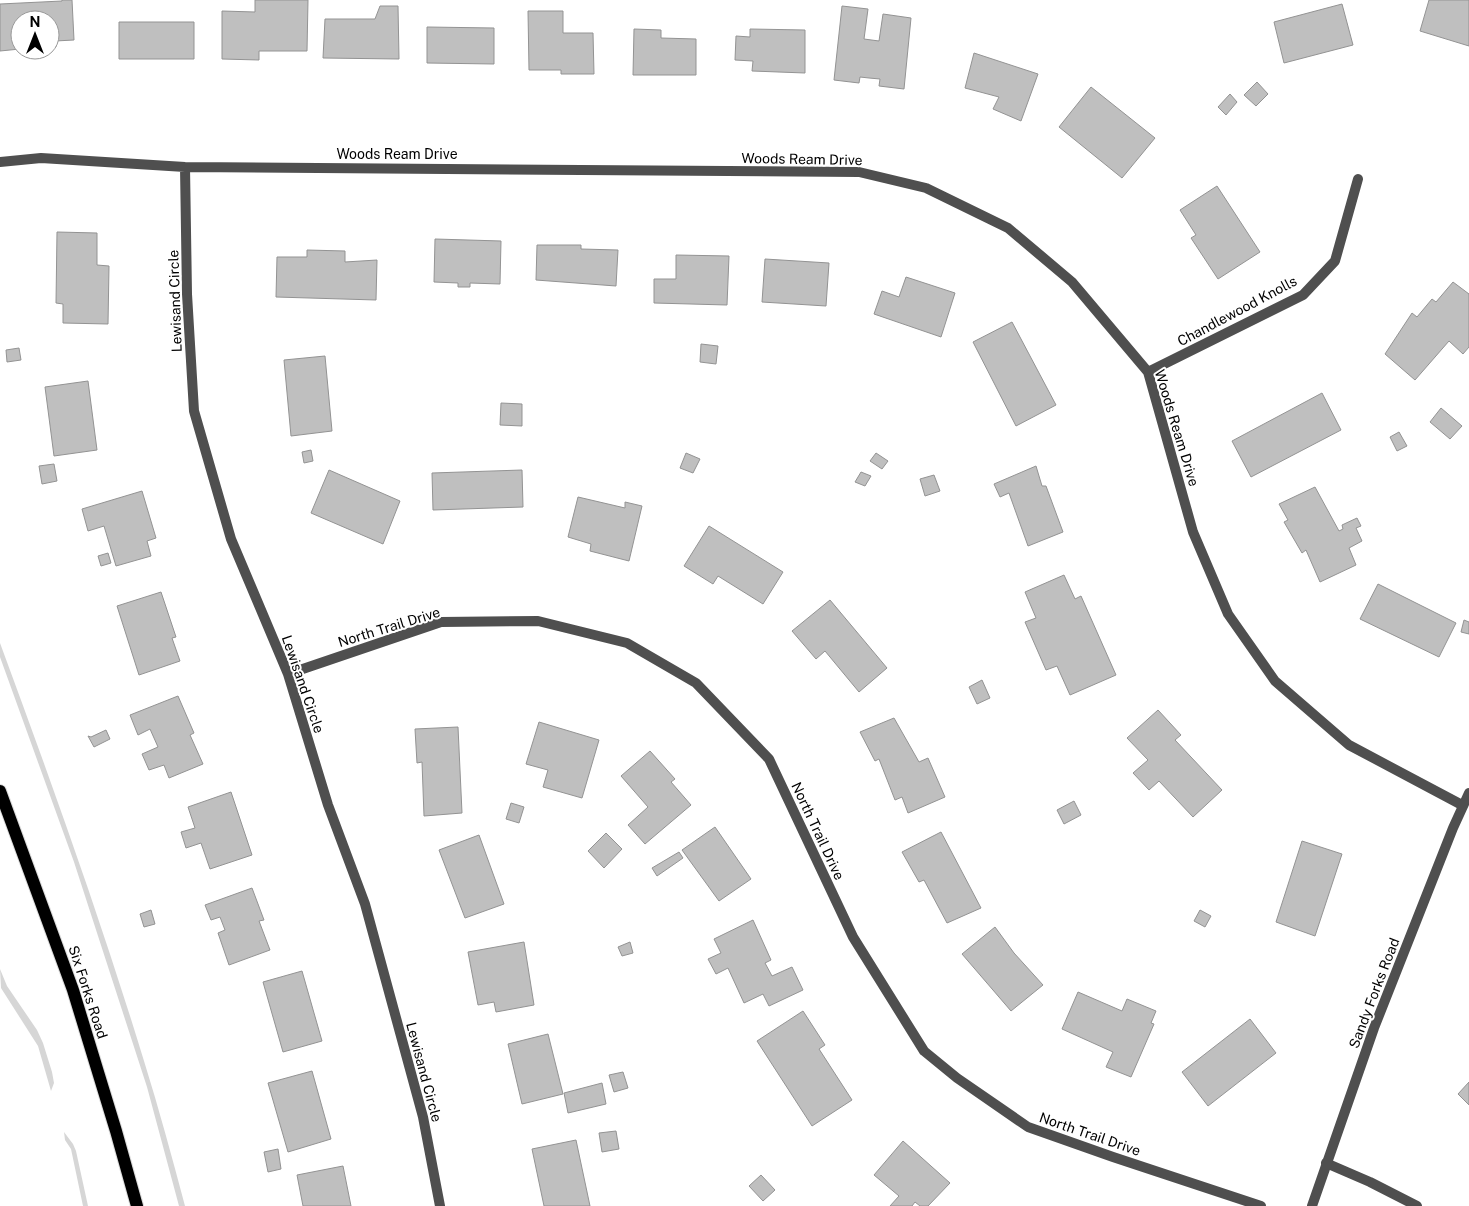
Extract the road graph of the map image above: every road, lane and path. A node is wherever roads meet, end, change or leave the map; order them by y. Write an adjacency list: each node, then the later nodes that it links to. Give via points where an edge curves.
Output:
1 (0, 162): 2 (street, Woods Ream Drive, via 41,158)
2 (184, 166): 4 (street, Woods Ream Drive, via 859,172 926,188 1008,228 1072,282); 5 (street, Lewisand Circle, via 186,294 194,412 231,539)
3 (1358, 179): 4 (street, Chandlewood Knolls, via 1335,261 1303,295)
4 (1148, 372): 8 (street, Woods Ream Drive, via 1193,532 1228,614 1275,681 1349,745)
5 (288, 674): 11 (street, Lewisand Circle, via 328,805 365,904 423,1117); 12 (street, North Trail Drive, via 441,622 538,621 626,642 696,683 769,759 853,937 924,1051 1028,1127)
6 (0, 791): 10 (main road, Six Forks Road, via 73,990)
7 (1469, 794): 8 (street, Sandy Forks Road)
8 (1462, 805): 9 (street, Sandy Forks Road, via 1374,1028)
9 (1326, 1163): 13 (street, Sandy Forks Road); 14 (street)
10 (137, 1206)
11 (440, 1206)
12 (1261, 1206)
13 (1312, 1206)
14 (1417, 1206)

